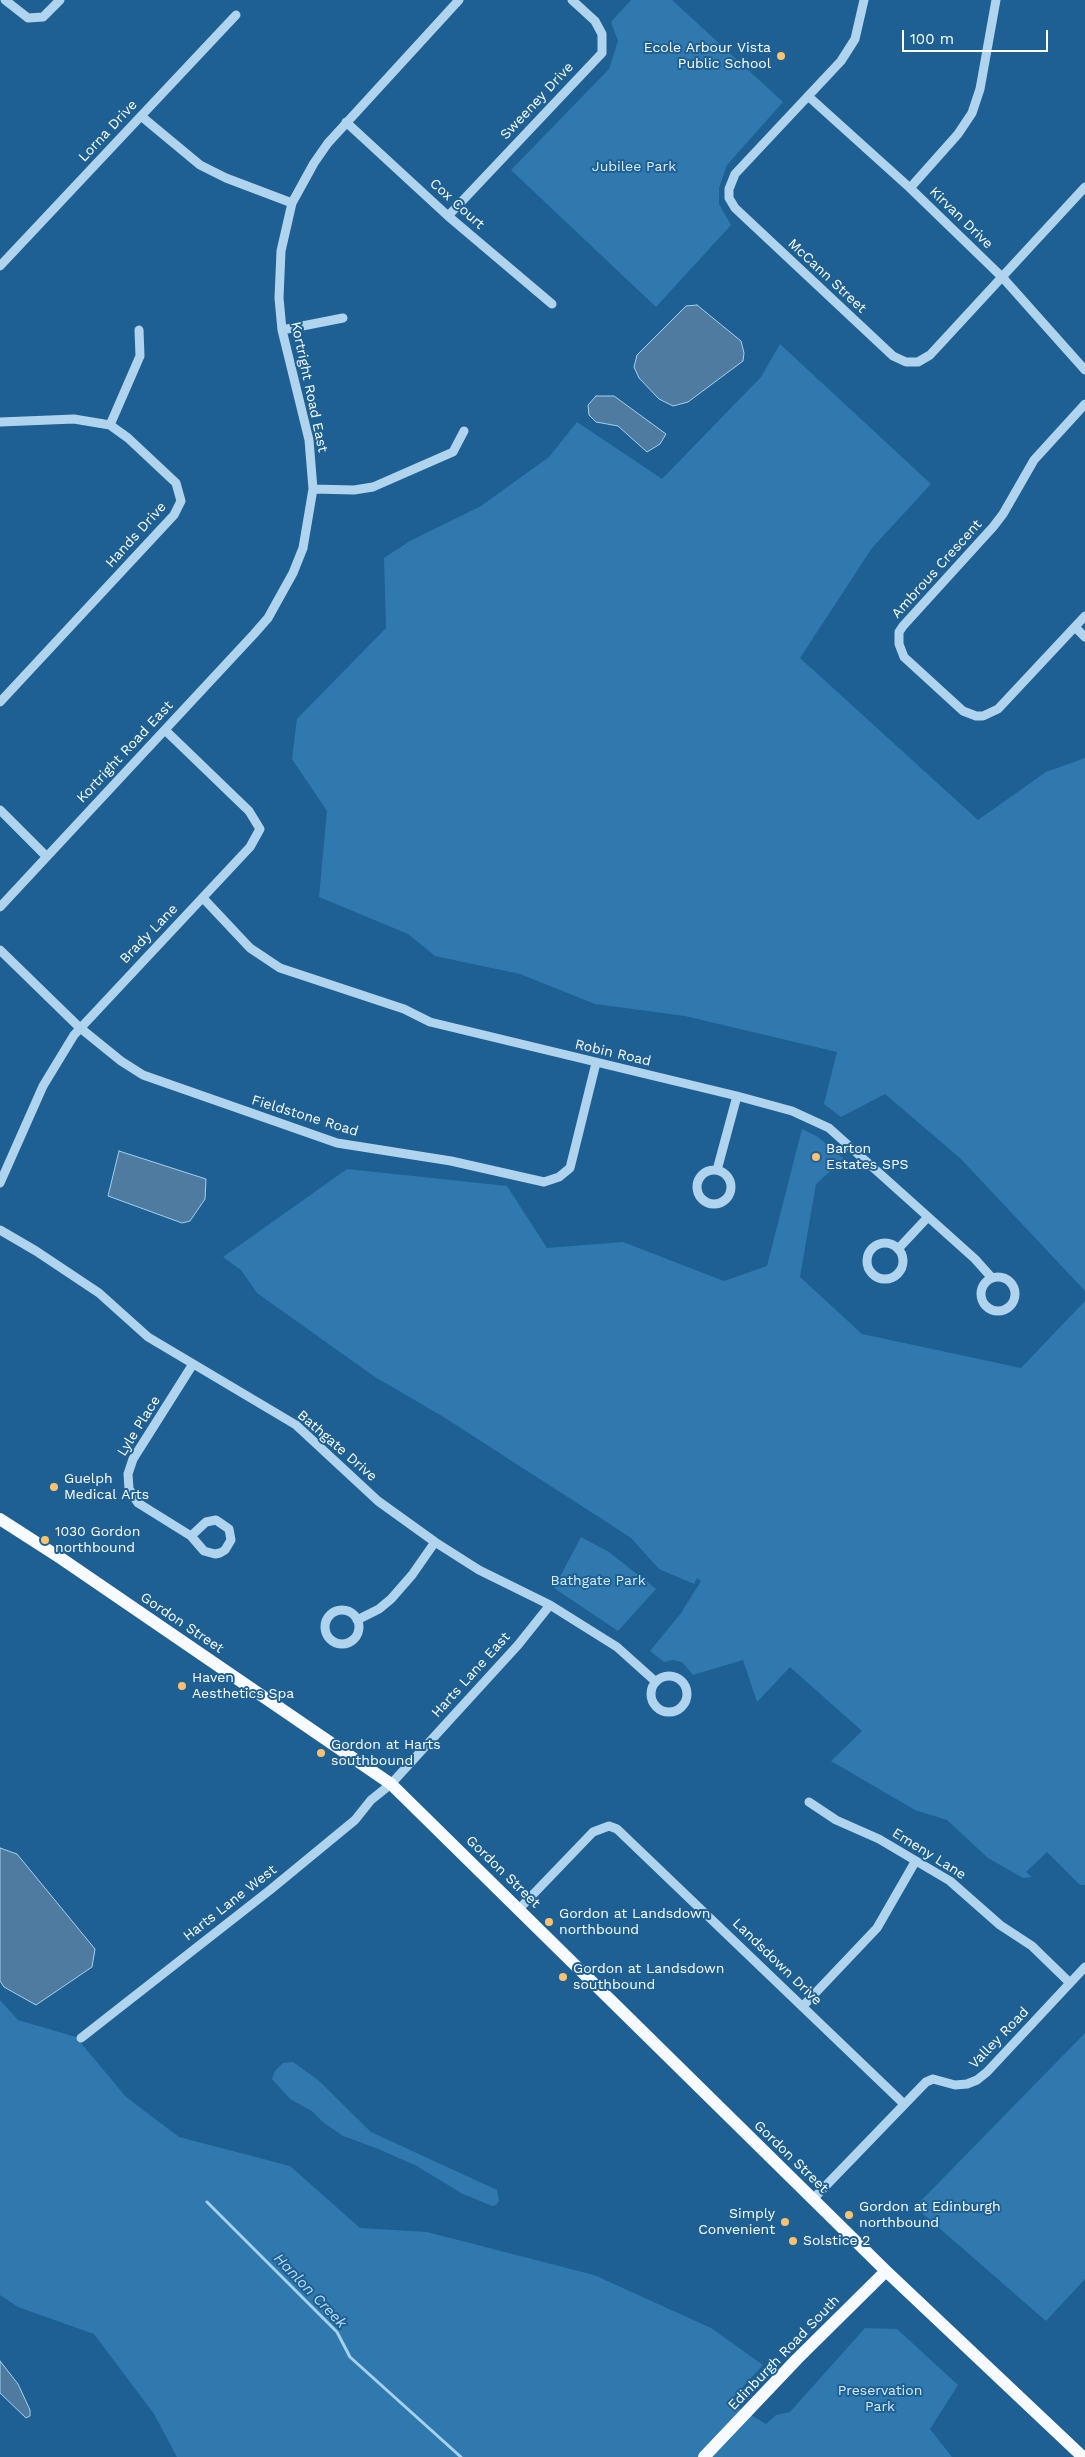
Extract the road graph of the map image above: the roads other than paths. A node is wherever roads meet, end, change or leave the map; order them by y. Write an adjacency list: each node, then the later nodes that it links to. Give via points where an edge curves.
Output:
1 (5, 0): 2 (street, via 28,18 44,18)
2 (60, 0)
3 (459, 0): 10 (street, Kortright Road East)
4 (572, 0): 14 (street, Sweeney Drive, via 595,21 602,34 602,52)
5 (864, 0): 8 (street, McCann Street, via 855,39 841,61)
6 (996, 0): 12 (street, via 980,89 972,113 958,134)
7 (236, 15): 9 (street, Lorna Drive)
8 (808, 96): 12 (street, Kirvan Drive); 16 (street, McCann Street, via 735,174 729,189 735,208 893,356 906,362 918,362 930,355)
9 (142, 116): 13 (street, via 200,165); 15 (street, Lorna Drive)
10 (346, 122): 13 (street, Kortright Road East, via 314,163); 14 (street, Cox Court)
11 (1085, 187): 16 (street, McCann Street)
12 (910, 188): 16 (street, Kirvan Drive)
13 (292, 203): 20 (street, Kortright Road East, via 279,274)
14 (448, 216): 17 (street, Cox Court)
15 (0, 266)
16 (1002, 278): 21 (street, Kirvan Drive)
17 (552, 304)
18 (343, 318): 20 (street)
19 (139, 330): 24 (street, via 140,356)
20 (282, 330): 26 (street, Kortright Road East, via 309,440)
21 (1085, 370)
22 (1085, 404): 28 (street, Ambrous Crescent, via 1034,460 993,527 903,626 898,638 904,656 963,710 976,716 990,715 998,710)
23 (0, 422): 24 (street, Hands Drive, via 74,419)
24 (110, 425): 30 (street, Hands Drive, via 176,482 180,492 179,507)
25 (464, 430): 26 (street, via 453,452 373,487)
26 (313, 489): 31 (street, Kortright Road East, via 303,548 277,603 254,634)
27 (1085, 616): 28 (street, Ambrous Crescent)
28 (1075, 627): 29 (street)
29 (1085, 637)
30 (0, 702)
31 (165, 730): 33 (street, Kortright Road East); 34 (street, Brady Lane, via 249,811 260,829 250,848)
32 (0, 810): 33 (street)
33 (46, 856): 35 (street, Kortright Road East)
34 (203, 898): 37 (street, Brady Lane); 38 (street, Robin Road, via 250,948 280,968 404,1009 430,1022)
35 (0, 907)
36 (0, 950): 37 (street, Fieldstone Road)
37 (79, 1027): 38 (street, Fieldstone Road, via 143,1074 337,1143 451,1161 544,1182 559,1177 570,1168); 41 (street, Brady Lane, via 43,1086)
38 (596, 1063): 39 (street, Robin Road)
39 (737, 1096): 40 (street); 42 (street, Robin Road, via 792,1111 829,1128)
40 (717, 1170)
41 (0, 1183)
42 (927, 1218): 44 (street); 45 (street, Robin Road)
43 (0, 1230): 46 (street, Bathgate Drive, via 99,1293 148,1338)
44 (898, 1249): 44 (street, via 887,1244 876,1246 868,1256 868,1268 881,1279 898,1275 903,1259)
45 (992, 1278)
46 (193, 1364): 48 (street, Lyle Place, via 133,1459 128,1474 129,1489 138,1502); 49 (street, Bathgate Drive, via 296,1425 378,1501)
47 (0, 1519): 53 (main road, Gordon Street)
48 (192, 1536): 48 (street, Lyle Place, via 206,1522 216,1520 229,1529 231,1540 225,1550 215,1554 204,1551)
49 (435, 1542): 50 (street, Bathgate Drive, via 479,1570); 51 (street, via 392,1599)
50 (550, 1605): 52 (street, Bathgate Drive, via 617,1647); 53 (street, Harts Lane East, via 518,1645)
51 (357, 1620)
52 (656, 1682): 52 (street, via 651,1692 656,1707 673,1711 683,1704 687,1694 681,1680 666,1676)
53 (391, 1784): 56 (main road, Gordon Street); 60 (street, Harts Lane West, via 371,1800 355,1820 270,1890)
54 (809, 1802): 55 (street, Emeny Lane)
55 (915, 1862): 58 (street, Emeny Lane, via 964,1892 1000,1925 1032,1946); 59 (street, via 877,1928)
56 (519, 1909): 59 (street, Landsdown Drive, via 593,1832 609,1826 622,1833); 62 (main road, Gordon Street)
57 (1085, 1968): 58 (street, Valley Road)
58 (1070, 1983): 61 (street, Valley Road, via 977,2080 955,2085 933,2079)
59 (803, 2006): 61 (street, Landsdown Drive)
60 (81, 2038)
61 (904, 2104): 62 (street, Valley Road)
62 (812, 2199): 63 (main road, Gordon Street)
63 (886, 2271): 64 (main road, Edinburgh Road South); 65 (main road, Gordon Street)
64 (704, 2457)
65 (1083, 2457)

